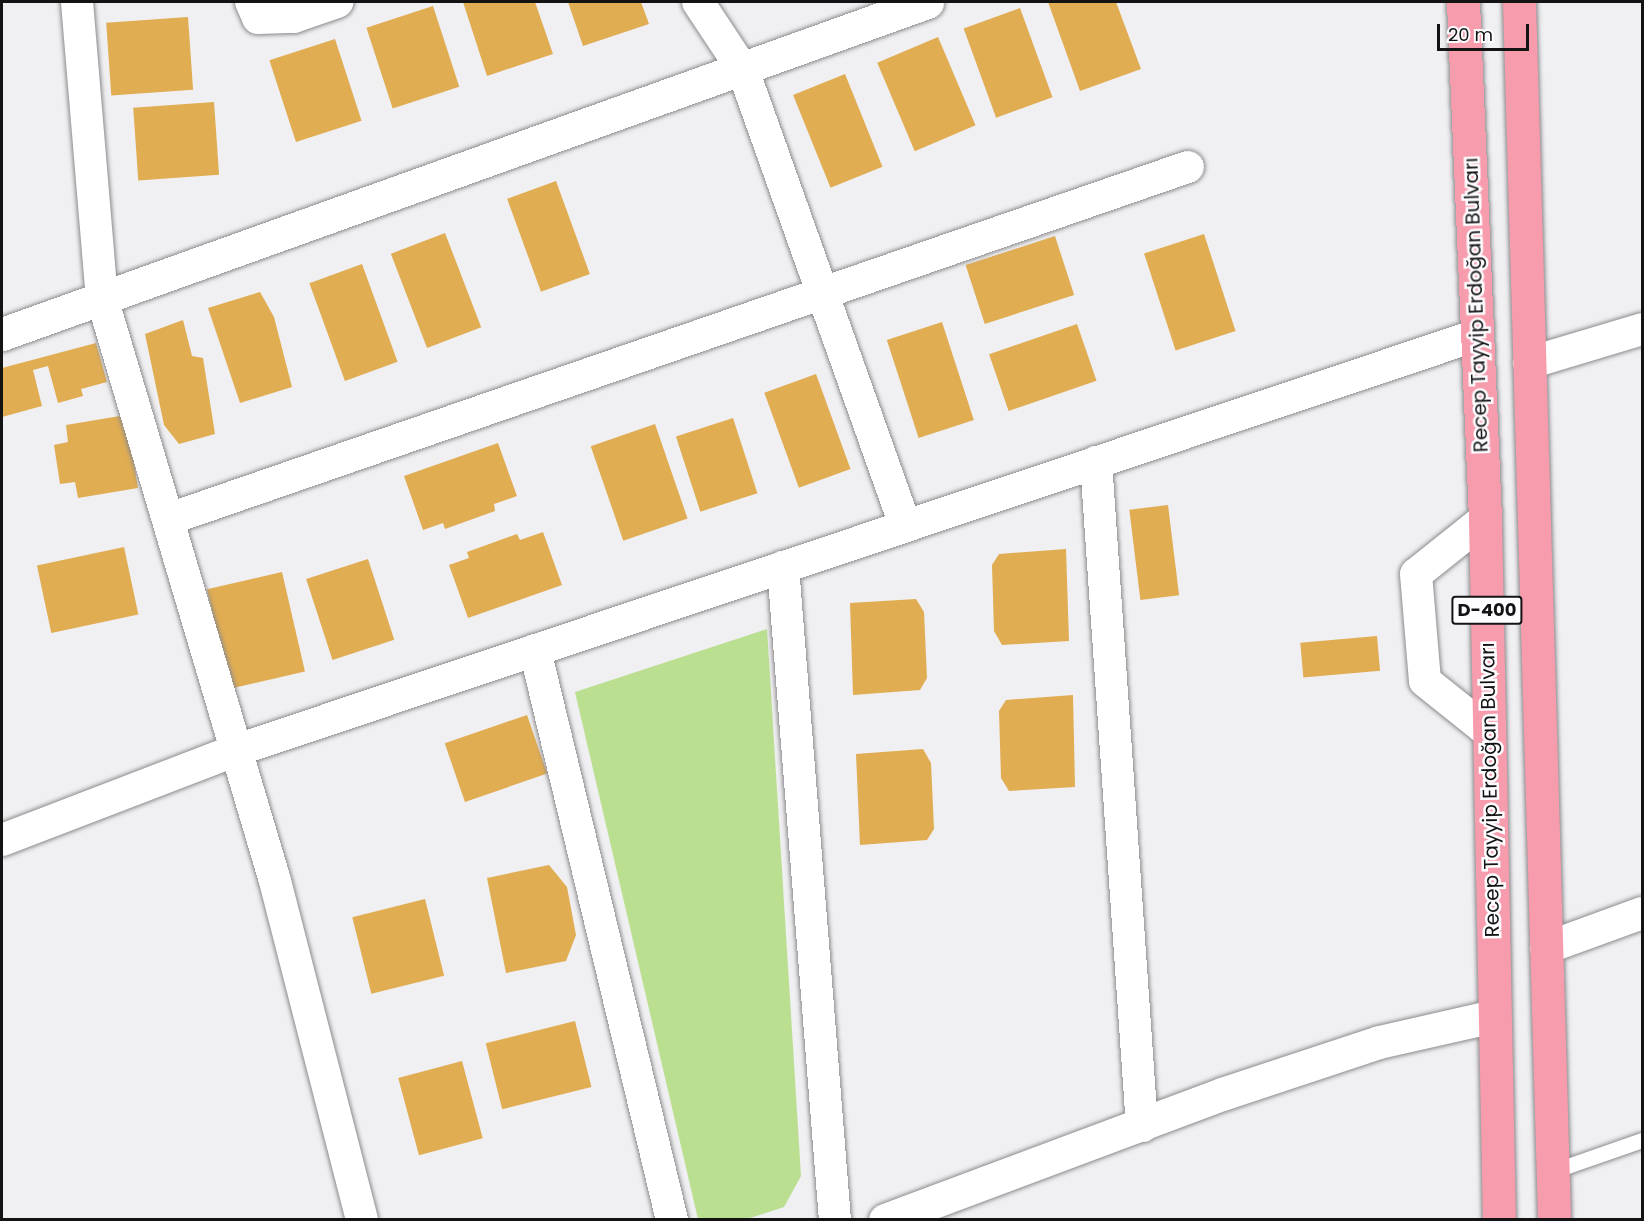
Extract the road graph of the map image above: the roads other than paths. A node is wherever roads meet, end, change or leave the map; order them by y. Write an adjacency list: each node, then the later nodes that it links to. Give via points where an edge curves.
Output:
1 (77, 2): 12 (street)
2 (251, 2): 3 (street, via 258,18 294,17)
3 (337, 2)
4 (698, 2): 9 (street)
5 (927, 2): 8 (street)
6 (1463, 2): 15 (highway, Recep Tayyip Erdoğan Bulvarı / D-400)
7 (1519, 2): 16 (highway, D-400)
8 (880, 9): 9 (street)
9 (743, 70): 11 (street); 12 (street, via 413,183)
10 (1188, 167): 11 (street)
11 (822, 292): 18 (street); 20 (street)
12 (102, 298): 14 (street); 18 (street)
13 (1642, 329): 16 (street)
14 (2, 334)
15 (1477, 335): 17 (street); 19 (highway, Recep Tayyip Erdoğan Bulvarı / D-400)
16 (1529, 363): 27 (highway, D-400)
17 (1096, 462): 20 (street); 29 (street)
18 (169, 519): 24 (street)
19 (1485, 519): 23 (highway, Recep Tayyip Erdoğan Bulvarı / D-400); 23 (street, via 1416,574 1425,681)
20 (904, 526): 21 (street)
21 (783, 567): 22 (street); 34 (street)
22 (535, 650): 24 (street); 33 (street)
23 (1489, 732): 28 (highway, Recep Tayyip Erdoğan Bulvarı / D-400)
24 (237, 750): 25 (street); 32 (street)
25 (2, 840)
26 (1642, 913): 27 (street)
27 (1546, 948): 31 (highway, D-400)
28 (1493, 1016): 29 (street, via 1379,1042); 36 (highway, Recep Tayyip Erdoğan Bulvarı / D-400)
29 (1142, 1126): 35 (street)
30 (1642, 1140): 31 (lane)
31 (1553, 1171): 37 (highway, D-400)
32 (362, 1220)
33 (672, 1220)
34 (835, 1220)
35 (885, 1220)
36 (1499, 1220)
37 (1554, 1220)

